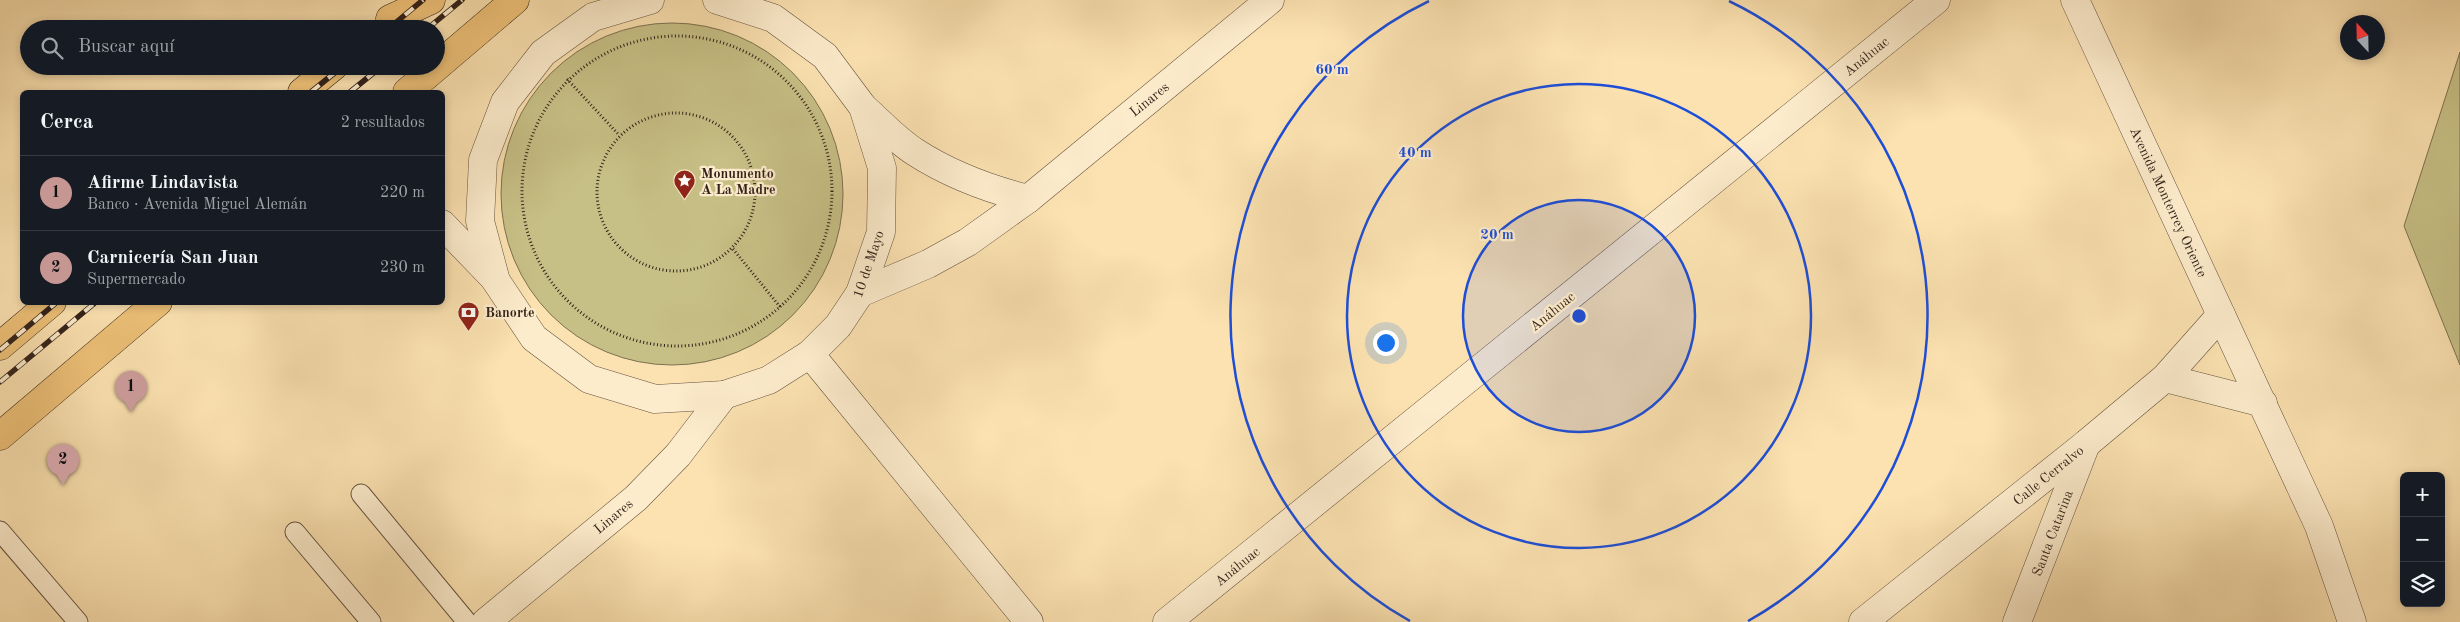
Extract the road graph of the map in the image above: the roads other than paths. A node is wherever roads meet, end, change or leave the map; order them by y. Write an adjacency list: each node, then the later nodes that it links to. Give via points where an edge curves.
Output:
1 (413, 0): 10 (highway)
2 (431, 0): 11 (highway)
3 (516, 0): 12 (highway)
4 (650, 0): 20 (street, 10 de Mayo, via 593,18 542,52 505,102 483,160 480,221)
5 (717, 0): 9 (street, 10 de Mayo)
6 (1270, 0): 18 (street, Linares)
7 (1936, 0): 40 (street, Anáhuac)
8 (2075, 0): 24 (street, Avenida Monterrey Oriente)
9 (768, 9): 17 (street, 10 de Mayo, via 825,56)
10 (389, 20)
11 (392, 20)
12 (445, 59)
13 (323, 75): 15 (highway)
14 (426, 75): 16 (highway)
15 (304, 90)
16 (408, 90)
17 (863, 107): 18 (street, via 914,152 959,176); 21 (street, 10 de Mayo, via 882,168 882,214 881,232)
18 (1028, 199): 21 (street, Linares, via 968,242 936,260)
19 (445, 227): 20 (street, 10 de Mayo)
20 (496, 281): 28 (street, 10 de Mayo, via 534,338 589,379 655,399)
21 (860, 293): 26 (street, 10 de Mayo, via 838,326)
22 (48, 305): 25 (highway)
23 (154, 305): 30 (highway)
24 (2221, 315): 27 (street, Calle Cerralvo); 29 (street, Avenida Monterrey Oriente)
25 (0, 346)
26 (810, 354): 28 (street, 10 de Mayo, via 769,380); 39 (street)
27 (2165, 378): 29 (street); 31 (street, Calle Cerralvo)
28 (724, 395): 38 (street, Linares, via 678,455 636,498)
29 (2263, 403): 43 (street, Avenida Monterrey Oriente, via 2319,526)
30 (0, 436)
31 (2086, 444): 41 (street, Calle Cerralvo); 42 (street, Santa Catarina)
32 (361, 494): 37 (lane)
33 (0, 531): 35 (lane)
34 (294, 532): 36 (lane)
35 (78, 622)
36 (371, 622)
37 (467, 622)
38 (486, 622)
39 (1029, 622)
40 (1167, 622)
41 (1863, 622)
42 (2017, 622)
43 (2352, 622)

